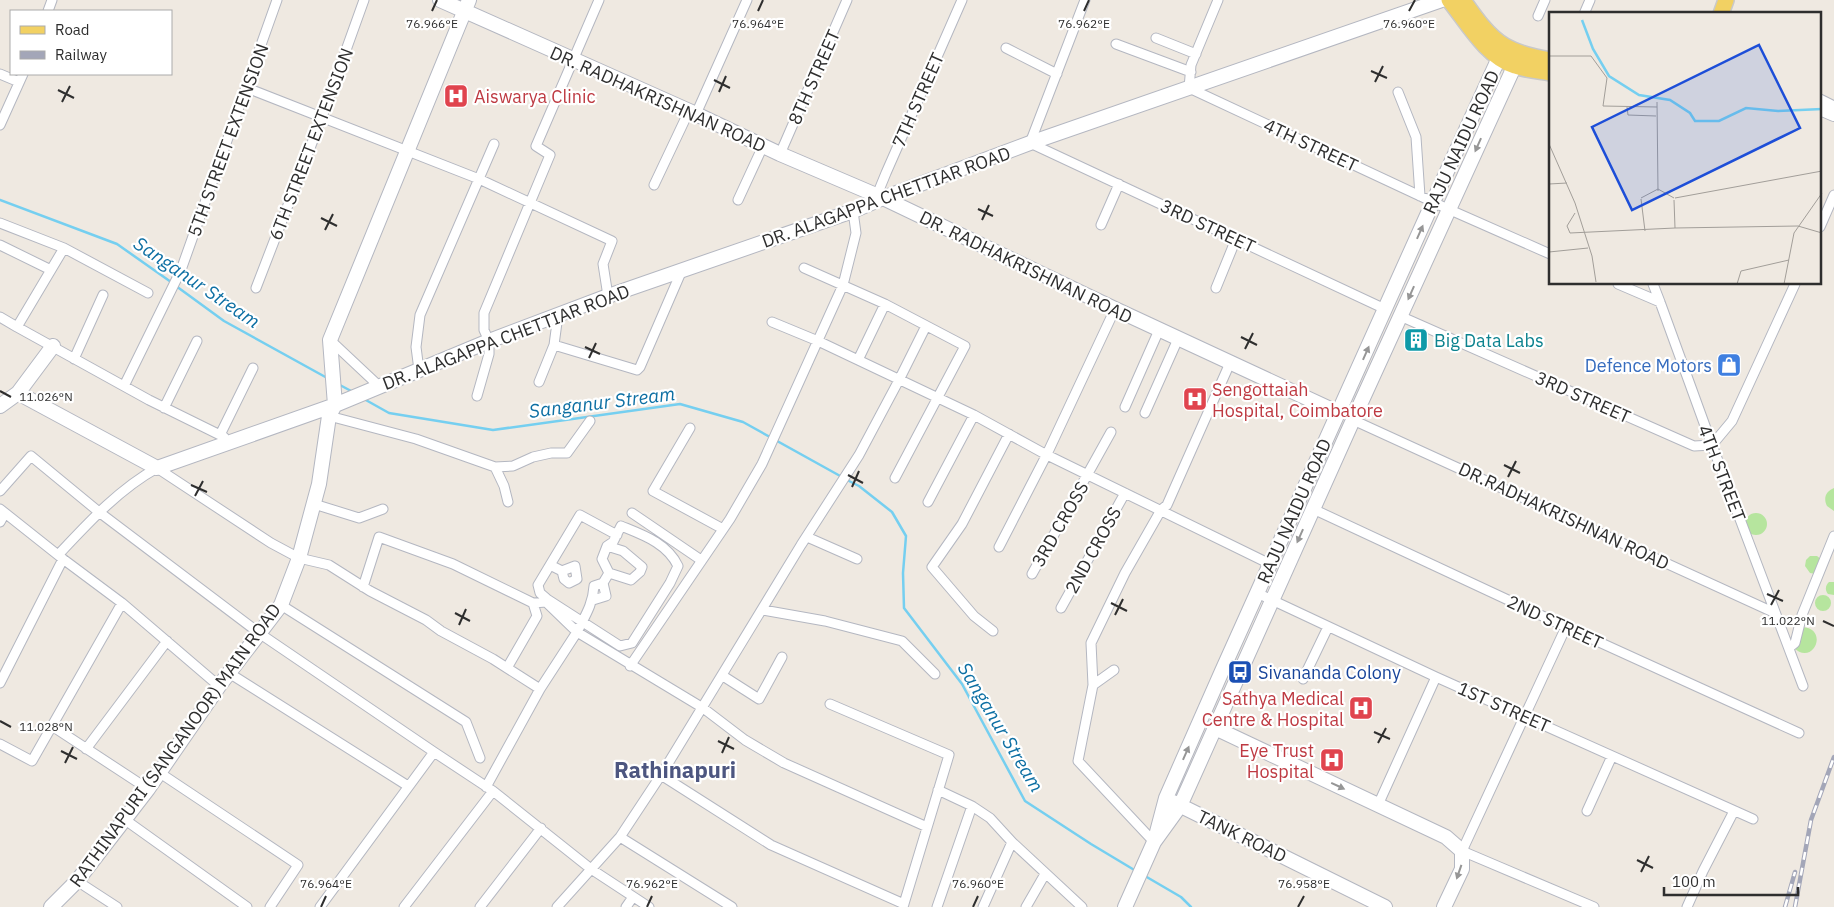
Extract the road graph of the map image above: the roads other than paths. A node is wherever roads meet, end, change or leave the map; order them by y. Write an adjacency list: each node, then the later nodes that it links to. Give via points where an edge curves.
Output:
1 (277, 0): 33 (street, 5TH STREET EXTENSION)
2 (364, 0): 42 (street, 6TH STREET EXTENSION)
3 (440, 0): 16 (street, DR. RADHAKRISHNAN ROAD)
4 (599, 0): 27 (street)
5 (747, 0): 39 (street)
6 (848, 0): 49 (street, 8TH STREET)
7 (962, 0): 54 (street, 7TH STREET, via 877,195)
8 (1085, 0): 31 (street)
9 (1218, 0): 24 (street)
10 (1442, 0): 34 (street, DR. ALAGAPPA CHETTIAR ROAD)
11 (1449, 0): 23 (main road, via 1485,45)
12 (1463, 0): 23 (main road)
13 (1544, 0): 19 (street)
14 (1590, 0): 17 (street)
15 (1726, 0): 18 (main road)
16 (468, 6): 27 (street, DR. RADHAKRISHNAN ROAD); 48 (street, RATHINAPURI (SANGANOOR) MAIN ROAD)
17 (1585, 12)
18 (1722, 12)
19 (1538, 16)
20 (1156, 38): 24 (street)
21 (1116, 44): 28 (street)
22 (1006, 48): 31 (street)
23 (1502, 52): 25 (main road); 55 (street, RAJU NAIDU ROAD)
24 (1196, 54): 28 (street)
25 (1517, 59): 26 (main road); 29 (main road); 58 (street, RAJU NAIDU ROAD, one-way to 58)
26 (1549, 60)
27 (574, 61): 39 (street, DR. RADHAKRISHNAN ROAD); 57 (street, via 536,146 550,155)
28 (1191, 72): 34 (street)
29 (1549, 73)
30 (0, 74): 32 (street)
31 (1057, 74): 45 (street)
32 (21, 78): 44 (street)
33 (247, 88): 42 (street); 104 (street, 5TH STREET EXTENSION, via 180,273)
34 (1189, 88): 45 (street, DR. ALAGAPPA CHETTIAR ROAD); 55 (street, 4TH STREET)
35 (1398, 92): 55 (street, via 1416,137)
36 (1822, 101): 37 (street)
37 (1834, 106)
38 (1822, 109): 40 (street)
39 (693, 112): 47 (street, DR. RADHAKRISHNAN ROAD); 52 (street)
40 (1834, 114)
41 (1822, 115): 43 (street)
42 (322, 117): 48 (street); 74 (street, 6TH STREET EXTENSION)
43 (1834, 120)
44 (0, 125)
45 (1030, 143): 51 (street, 3RD STREET); 54 (street, DR. ALAGAPPA CHETTIAR ROAD)
46 (494, 144): 50 (street)
47 (763, 146): 49 (street, DR. RADHAKRISHNAN ROAD); 56 (street)
48 (409, 150): 50 (street); 96 (street, RATHINAPURI (SANGANOOR) MAIN ROAD)
49 (780, 154): 54 (street, DR. RADHAKRISHNAN ROAD)
50 (479, 179): 57 (street); 101 (street, via 420,315 416,347)
51 (1119, 184): 62 (street); 63 (street, 3RD STREET)
52 (654, 185)
53 (1834, 195): 61 (street)
54 (883, 198): 59 (street, DR. ALAGAPPA CHETTIAR ROAD); 81 (street, DR. RADHAKRISHNAN ROAD)
55 (1427, 199): 58 (street, 4TH STREET); 82 (street, RAJU NAIDU ROAD, one-way to 55)
56 (738, 200)
57 (529, 204): 78 (street, via 612,242 603,264); 92 (street, via 484,313 484,330)
58 (1448, 209): 66 (street); 84 (street, RAJU NAIDU ROAD, one-way to 84)
59 (853, 211): 69 (street, DR. ALAGAPPA CHETTIAR ROAD); 70 (street, via 856,232)
60 (0, 222): 65 (street)
61 (1822, 222)
62 (1101, 225)
63 (1236, 239): 75 (street); 82 (street, 3RD STREET)
64 (0, 246): 68 (street)
65 (64, 248): 68 (street); 76 (street)
66 (1549, 254)
67 (804, 268): 70 (street)
68 (51, 270): 87 (street)
69 (682, 270): 78 (street, DR. ALAGAPPA CHETTIAR ROAD); 94 (street, via 637,370)
70 (843, 285): 80 (street); 93 (street)
71 (1620, 285): 79 (street)
72 (1653, 285): 79 (street, 4TH STREET)
73 (1795, 285): 122 (street, via 1732,421)
74 (256, 288)
75 (1216, 288)
76 (148, 293)
77 (102, 295): 97 (street)
78 (608, 296): 83 (street, DR. ALAGAPPA CHETTIAR ROAD)
79 (1660, 302): 122 (street, 4TH STREET)
80 (885, 304): 88 (street); 98 (street)
81 (1115, 309): 89 (street, DR. RADHAKRISHNAN ROAD); 123 (street)
82 (1385, 309): 114 (street, RAJU NAIDU ROAD, one-way to 82)
83 (558, 315): 92 (street, DR. ALAGAPPA CHETTIAR ROAD); 94 (street)
84 (1400, 316): 116 (street, RAJU NAIDU ROAD); 122 (street, 3RD STREET, via 1694,446)
85 (0, 317): 87 (street)
86 (772, 322): 93 (street)
87 (17, 326): 95 (street)
88 (926, 326): 102 (street); 108 (street, via 965,346)
89 (1159, 330): 90 (street, DR. RADHAKRISHNAN ROAD); 111 (street)
90 (1178, 339): 99 (street, DR. RADHAKRISHNAN ROAD); 113 (street)
91 (197, 341): 112 (street)
92 (489, 341): 101 (street, DR. ALAGAPPA CHETTIAR ROAD); 107 (street, via 489,354)
93 (818, 342): 98 (street); 140 (street, via 762,464)
94 (554, 345): 103 (street)
95 (53, 346): 97 (street); 106 (street)
96 (331, 347): 105 (street); 110 (street, RATHINAPURI (SANGANOOR) MAIN ROAD)
97 (74, 359): 104 (street)
98 (858, 360): 102 (street)
99 (1230, 363): 114 (street, DR. RADHAKRISHNAN ROAD); 135 (street, via 1178,483)
100 (253, 368): 121 (street)
101 (419, 370): 105 (street, DR. ALAGAPPA CHETTIAR ROAD)
102 (899, 380): 108 (street); 143 (street, via 853,464)
103 (539, 382)
104 (124, 386): 112 (street)
105 (377, 387): 110 (street, DR. ALAGAPPA CHETTIAR ROAD)
106 (18, 392): 109 (street); 125 (street)
107 (477, 396)
108 (938, 398): 115 (street); 127 (street)
109 (0, 406)
110 (333, 406): 121 (street, DR. ALAGAPPA CHETTIAR ROAD); 124 (street); 132 (street, RATHINAPURI (SANGANOOR) MAIN ROAD)
111 (1125, 407)
112 (164, 408): 121 (street)
113 (1145, 413)
114 (1339, 413): 150 (street, RAJU NAIDU ROAD)
115 (974, 415): 120 (street); 131 (street)
116 (1353, 420): 134 (street, RAJU NAIDU ROAD); 163 (street, DR.RADHAKRISHNAN ROAD)
117 (590, 421): 124 (street, via 566,453 533,457 513,466)
118 (690, 428): 140 (street, via 653,491)
119 (1111, 432): 126 (street, 3RD CROSS)
120 (1009, 434): 123 (street); 167 (street, via 962,524 932,567 974,616)
121 (226, 438): 125 (street, DR. ALAGAPPA CHETTIAR ROAD)
122 (1712, 445): 163 (street, 4TH STREET)
123 (1047, 454): 126 (street); 145 (street)
124 (495, 466): 130 (street)
125 (157, 468): 137 (street); 147 (street)
126 (1088, 475): 129 (street); 154 (street, 3RD CROSS)
127 (895, 478)
128 (0, 491): 137 (street, via 31,456)
129 (1125, 493): 135 (street); 161 (street, 2ND CROSS)
130 (508, 502)
131 (928, 502)
132 (314, 504): 133 (street, via 359,518); 147 (street, RATHINAPURI (SANGANOOR) MAIN ROAD)
133 (383, 509)
134 (1313, 509): 157 (street, RAJU NAIDU ROAD, one-way to 157); 166 (street, 2ND STREET)
135 (1161, 510): 150 (street); 182 (street, via 1125,573 1091,643)
136 (2, 511): 139 (street); 146 (street)
137 (99, 512): 146 (street); 169 (street)
138 (632, 513): 149 (street)
139 (0, 522)
140 (722, 528): 149 (street)
141 (617, 535): 144 (street); 151 (street, via 580,515); 164 (street, via 621,526 659,542 678,566 632,643 620,646)
142 (1834, 536): 171 (street, via 1802,615 1795,643)
143 (807, 537): 148 (street); 162 (street)
144 (607, 546): 153 (street, via 602,559); 153 (street, via 623,551 642,567 631,580)
145 (999, 548)
146 (60, 557): 158 (street); 181 (street)
147 (299, 558): 155 (street, via 328,565); 160 (street, RATHINAPURI (SANGANOOR) MAIN ROAD)
148 (857, 559)
149 (701, 560): 173 (street)
150 (1270, 564): 156 (street, RAJU NAIDU ROAD)
151 (550, 565): 152 (street); 164 (street, via 538,585 540,593)
152 (562, 572)
153 (609, 574): 164 (street, via 603,584 594,586 593,600)
154 (1032, 574)
155 (363, 586): 159 (street, via 379,537 453,564); 174 (street)
156 (1257, 594): 157 (street, 1ST STREET); 203 (street, RAJU NAIDU ROAD, one-way to 156)
157 (1271, 601): 165 (street, 1ST STREET); 190 (street, RAJU NAIDU ROAD)
158 (122, 603): 170 (street); 189 (street)
159 (533, 603): 168 (street, via 546,602); 174 (street, via 537,616)
160 (281, 605): 169 (street, RATHINAPURI (SANGANOOR) MAIN ROAD); 196 (street, via 466,722)
161 (1061, 608)
162 (764, 610): 177 (street, via 825,621 902,641); 178 (street)
163 (1775, 613): 171 (street, 4TH STREET)
164 (583, 621): 168 (street)
165 (1328, 627): 179 (street, 1ST STREET); 180 (street)
166 (1566, 627): 188 (street); 191 (street, 2ND STREET)
167 (993, 631)
168 (577, 632): 173 (street); 185 (street)
169 (260, 633): 176 (street, RATHINAPURI (SANGANOOR) MAIN ROAD); 194 (street)
170 (167, 641): 183 (street); 193 (street)
171 (1790, 647): 184 (street, 4TH STREET)
172 (782, 657): 178 (street, via 759,699)
173 (630, 666): 187 (street)
174 (507, 668): 185 (street)
175 (1114, 670): 182 (street)
176 (229, 673): 183 (street, RATHINAPURI (SANGANOOR) MAIN ROAD); 199 (street)
177 (935, 674)
178 (723, 676): 187 (street)
179 (1436, 677): 188 (street, 1ST STREET); 204 (street)
180 (1303, 679)
181 (0, 683)
182 (1093, 685): 215 (street, via 1078,761)
183 (219, 686): 197 (street, RATHINAPURI (SANGANOOR) MAIN ROAD)
184 (1804, 686)
185 (540, 689): 201 (street)
186 (830, 704): 202 (street, via 949,754)
187 (703, 708): 198 (street); 211 (street, via 745,740 784,763)
188 (1525, 717): 195 (street, 1ST STREET); 216 (street)
189 (52, 726): 192 (street, via 32,761); 193 (street)
190 (1215, 728): 204 (street, one-way to 204); 206 (street, RAJU NAIDU ROAD)
191 (1799, 734)
192 (0, 744)
193 (86, 749): 200 (street)
194 (434, 752): 199 (street); 201 (street)
195 (1612, 756): 207 (street); 208 (street, 1ST STREET)
196 (480, 758)
197 (160, 773): 200 (street, RATHINAPURI (SANGANOOR) MAIN ROAD); 227 (street, via 298,865)
198 (661, 775): 213 (street); 221 (street, via 771,845)
199 (408, 786): 228 (street)
200 (148, 789): 209 (street, RATHINAPURI (SANGANOOR) MAIN ROAD)
201 (490, 789): 212 (street); 229 (street)
202 (938, 790): 205 (street); 211 (street)
203 (1166, 798): 206 (street, TANK ROAD); 215 (street, RAJU NAIDU ROAD)
204 (1378, 805): 216 (street, via 1446,837)
205 (972, 806): 214 (street, via 990,818); 235 (street)
206 (1180, 806): 215 (street, RAJU NAIDU ROAD); 240 (street, TANK ROAD)
207 (1587, 811)
208 (1734, 811): 210 (street, 1ST STREET); 243 (street)
209 (124, 819): 219 (street, RATHINAPURI (SANGANOOR) MAIN ROAD); 226 (street)
210 (1753, 819)
211 (927, 827): 221 (street)
212 (541, 828): 217 (street); 230 (street)
213 (620, 837): 217 (street); 234 (street)
214 (1012, 842): 218 (street); 236 (street)
215 (1154, 842): 239 (street)
216 (1462, 851): 241 (street, one-way to 241, via 1462,869); 242 (street)
217 (591, 869): 220 (street); 231 (street)
218 (1045, 874): 237 (street); 238 (street)
219 (77, 881): 222 (street, via 69,881); 223 (street, RATHINAPURI (SANGANOOR) MAIN ROAD); 224 (street, via 75,892); 225 (street)
220 (633, 897): 232 (street); 233 (street)
221 (904, 906)
222 (42, 907)
223 (51, 907)
224 (60, 907)
225 (117, 907)
226 (247, 907)
227 (270, 907)
228 (320, 907)
229 (404, 907)
230 (480, 907)
231 (557, 907)
232 (626, 907)
233 (648, 907)
234 (732, 907)
235 (937, 907)
236 (983, 907)
237 (1026, 907)
238 (1082, 907)
239 (1125, 907)
240 (1384, 907)
241 (1444, 907)
242 (1594, 907)
243 (1687, 907)

